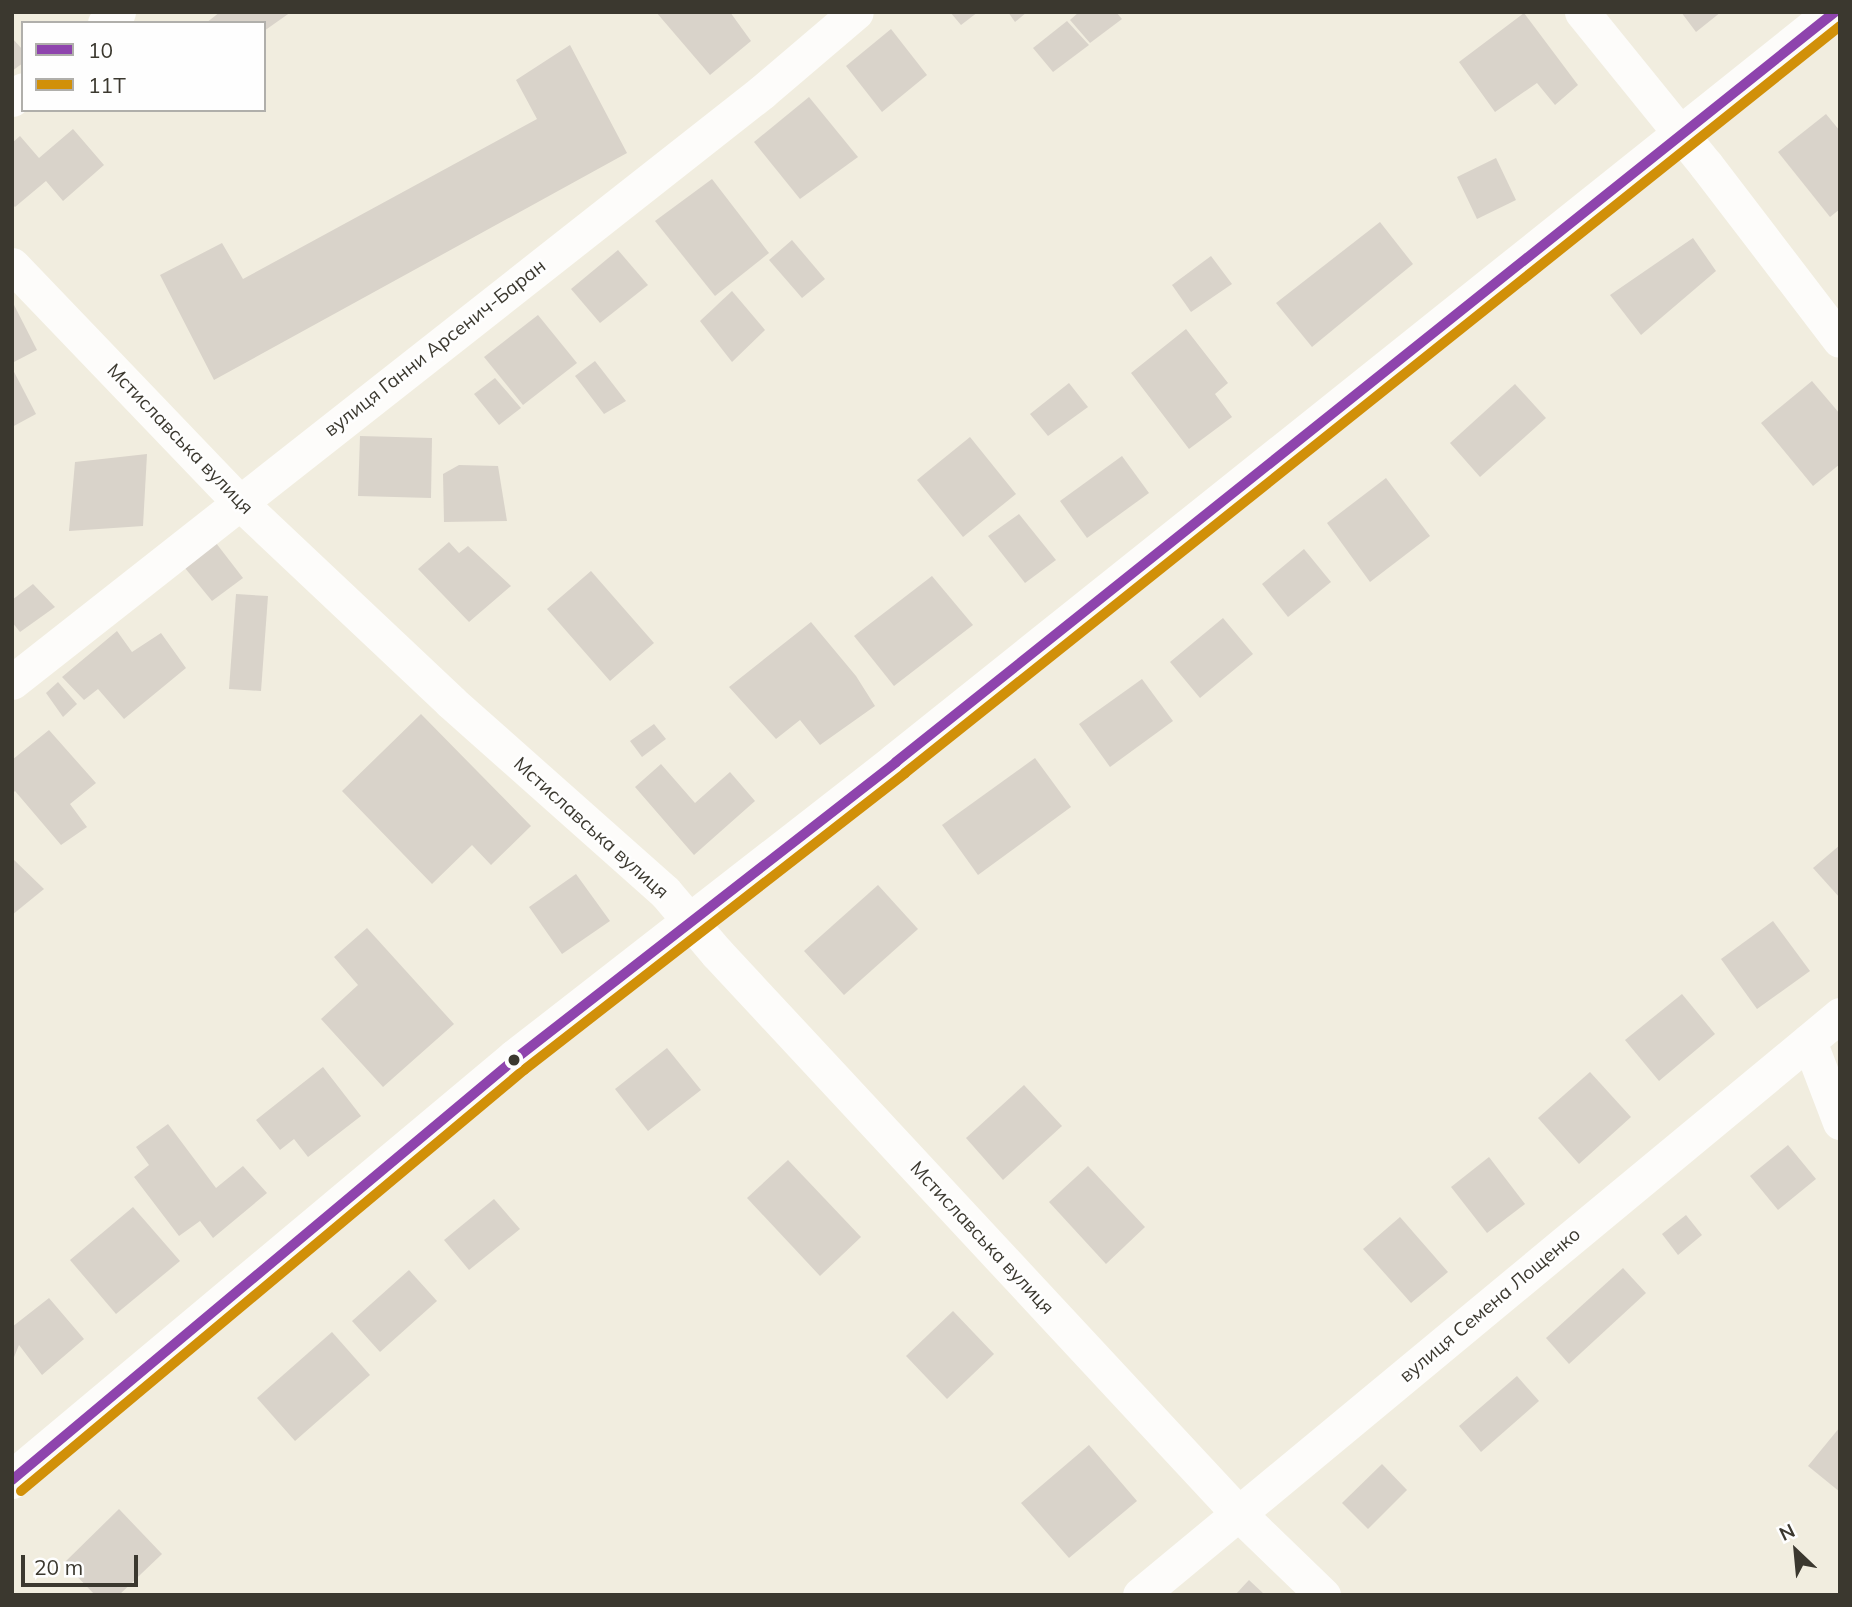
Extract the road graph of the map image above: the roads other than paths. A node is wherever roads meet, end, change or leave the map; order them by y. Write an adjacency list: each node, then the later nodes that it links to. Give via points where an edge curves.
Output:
1 (856, 12): 7 (street, вулиця Ганни Арсенич-Баран, via 762,92)
2 (1583, 12): 4 (street)
3 (1835, 12): 4 (main road)
4 (1681, 136): 6 (street); 9 (main road)
5 (12, 265): 7 (street, Мстиславська вулиця)
6 (1840, 340)
7 (238, 501): 8 (street, вулиця Ганни Арсенич-Баран); 9 (street, Мстиславська вулиця)
8 (12, 681)
9 (692, 921): 13 (main road, via 504,1068); 14 (street, Мстиславська вулиця)
10 (1840, 1015): 11 (street, вулиця Семена Лощенко)
11 (1809, 1041): 12 (street); 14 (street, вулиця Семена Лощенко)
12 (1840, 1122)
13 (12, 1480)
14 (1238, 1514): 15 (street, вулиця Семена Лощенко); 16 (street, Мстиславська вулиця)
15 (1140, 1595)
16 (1323, 1595)

